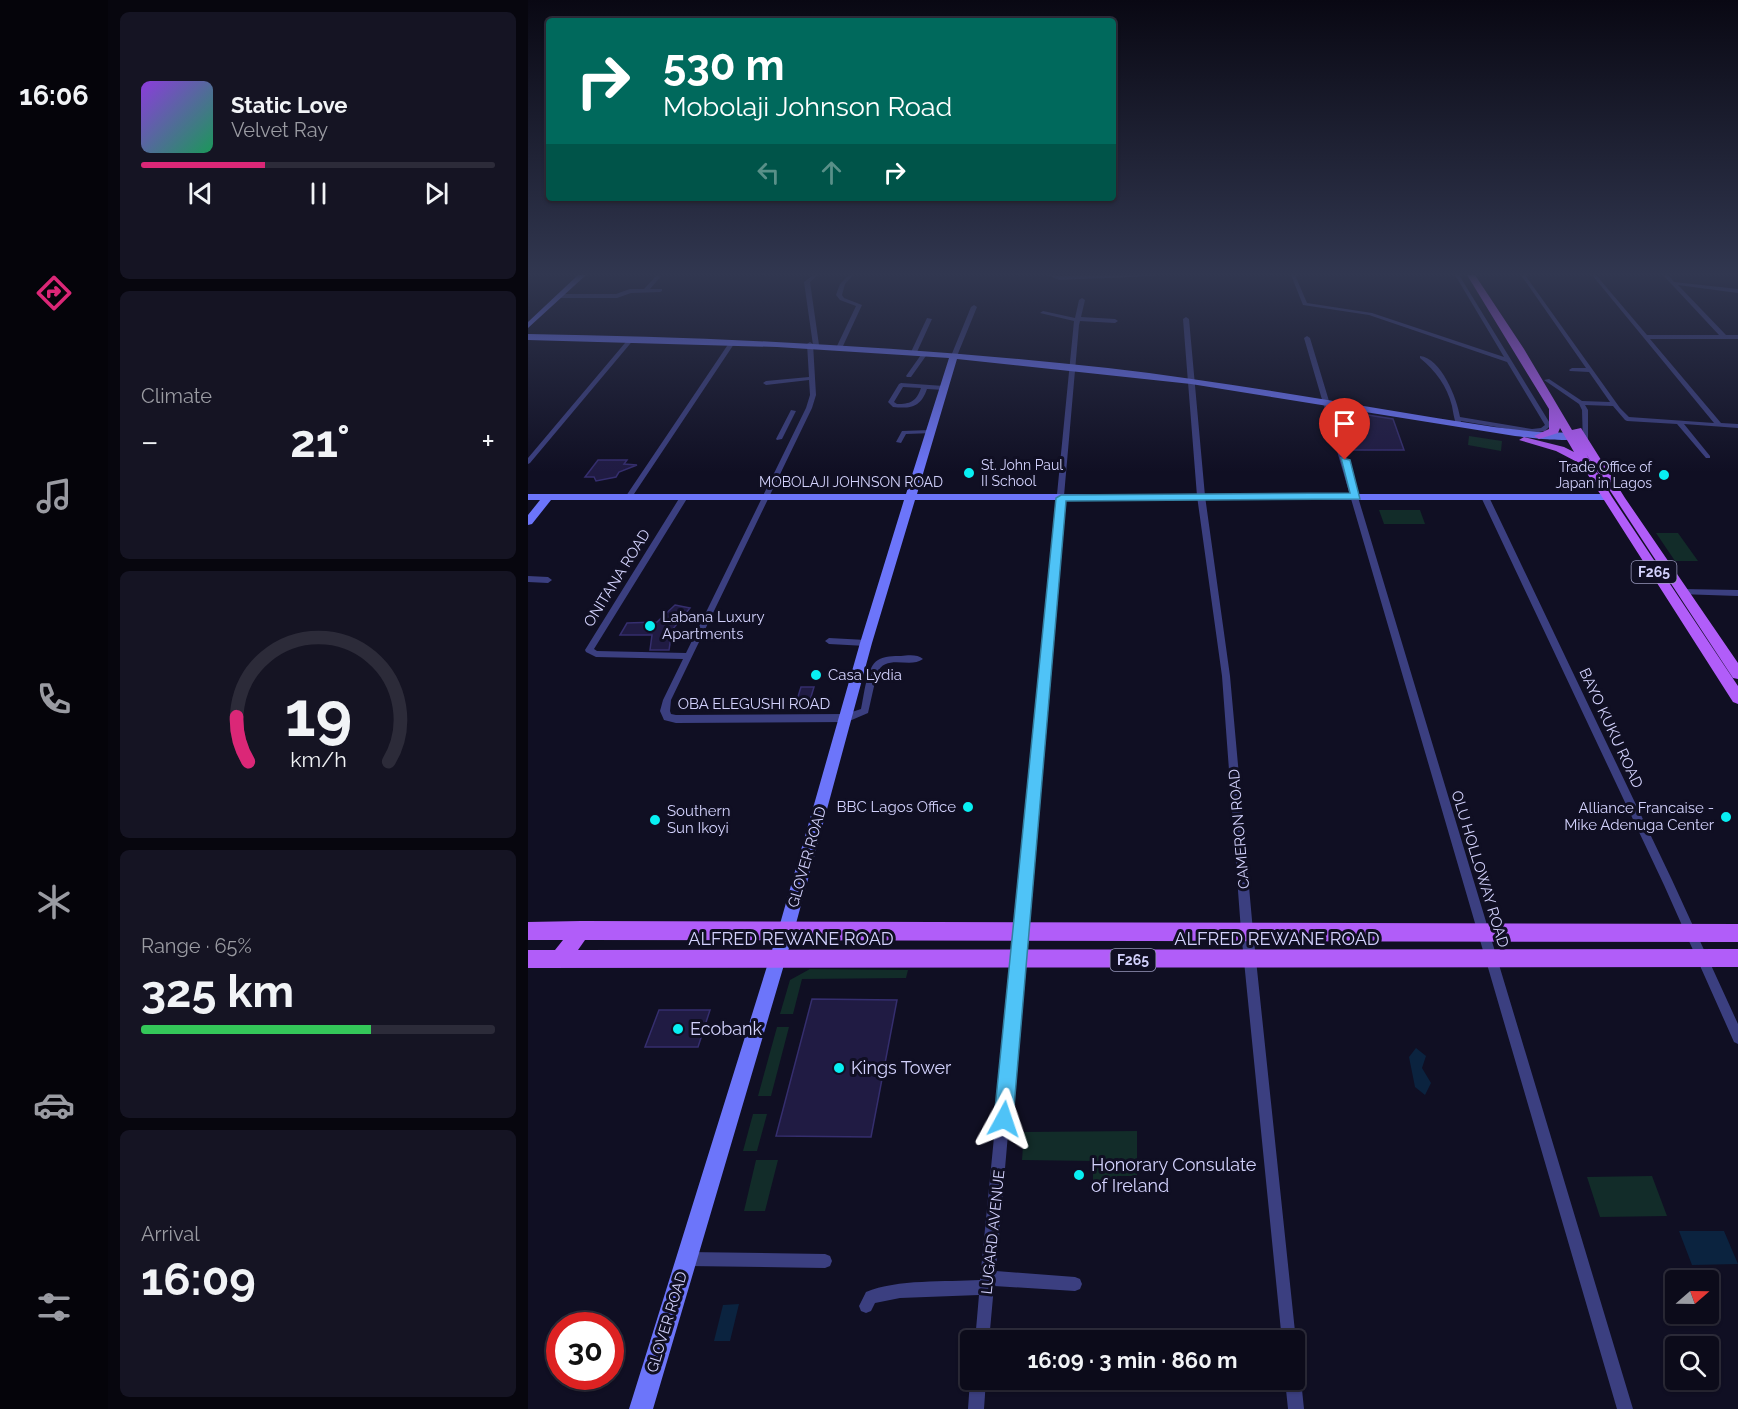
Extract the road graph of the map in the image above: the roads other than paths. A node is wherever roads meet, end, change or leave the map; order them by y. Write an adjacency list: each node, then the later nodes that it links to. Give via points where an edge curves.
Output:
1 (630, 341): 52 (street)
2 (725, 341): 3 (main road)
3 (733, 341): 17 (main road); 55 (street)
4 (813, 341): 17 (street, OBA ELEGUSHI ROAD)
5 (842, 341): 18 (street)
6 (919, 341): 19 (street)
7 (960, 341): 21 (street, GLOVER ROAD)
8 (1076, 341): 24 (street, LUGARD AVENUE)
9 (1188, 341): 30 (street, CAMERON ROAD)
10 (1308, 341): 34 (street, OLU HOLLOWAY ROAD)
11 (1449, 341): 23 (street)
12 (1495, 341): 23 (street)
13 (1514, 341): 37 (main road, F265)
14 (1522, 341): 29 (main road, F265)
15 (1569, 341): 26 (street)
16 (1649, 341): 43 (street)
17 (813, 345): 18 (main road); 28 (street, OBA ELEGUSHI ROAD)
18 (840, 346): 19 (main road)
19 (914, 352): 20 (main road)
20 (925, 353): 21 (main road); 27 (street)
21 (954, 356): 24 (main road); 33 (main road, GLOVER ROAD)
22 (1422, 357): 39 (street, via 1446,382 1456,401)
23 (1506, 360): 39 (street, via 1547,427 1532,431)
24 (1073, 368): 30 (main road); 63 (street, LUGARD AVENUE)
25 (1572, 370): 26 (street)
26 (1590, 370): 35 (street)
27 (909, 376)
28 (812, 378): 31 (street); 42 (street, OBA ELEGUSHI ROAD, via 813,400)
29 (1547, 380): 36 (street); 49 (main road, F265)
30 (1193, 381): 34 (main road); 57 (street, CAMERON ROAD)
31 (766, 383)
32 (924, 388): 32 (street, via 914,406 895,406 891,402 901,385); 33 (street)
33 (944, 388): 45 (main road, GLOVER ROAD)
34 (1324, 400): 39 (main road); 58 (street, OLU HOLLOWAY ROAD)
35 (1616, 406): 36 (street); 40 (street, via 1631,420)
36 (1583, 407): 49 (street)
37 (1554, 410): 46 (main road, via 1554,431); 49 (main road, F265)
38 (793, 411): 41 (street)
39 (1459, 422): 46 (main road); 48 (main road, via 1472,430)
40 (1679, 423): 43 (street); 51 (street)
41 (786, 425): 42 (street); 47 (street)
42 (801, 425): 61 (street, OBA ELEGUSHI ROAD)
43 (1719, 425): 44 (street)
44 (1738, 426)
45 (931, 432): 50 (street, via 904,432); 56 (main road, GLOVER ROAD)
46 (1539, 436): 49 (main road)
47 (779, 439)
48 (1524, 440): 49 (main road); 53 (main road, via 1570,453)
49 (1577, 440): 53 (main road, F265); 68 (main road, F265)
50 (899, 442)
51 (1708, 457)
52 (528, 462)
53 (1584, 463): 64 (main road, F265)
54 (528, 496): 59 (main road, MOBOLAJI JOHNSON ROAD)
55 (630, 496): 59 (main road, MOBOLAJI JOHNSON ROAD); 60 (main road, MOBOLAJI JOHNSON ROAD)
56 (912, 496): 61 (main road, MOBOLAJI JOHNSON ROAD); 63 (main road, MOBOLAJI JOHNSON ROAD); 71 (main road, GLOVER ROAD)
57 (1201, 496): 58 (main road, MOBOLAJI JOHNSON ROAD); 63 (main road, MOBOLAJI JOHNSON ROAD); 81 (street, CAMERON ROAD, via 1226,676)
58 (1356, 496): 62 (main road, MOBOLAJI JOHNSON ROAD); 82 (street, OLU HOLLOWAY ROAD)
59 (548, 497): 65 (main road)
60 (684, 497): 61 (main road, MOBOLAJI JOHNSON ROAD); 72 (street, ONITANA ROAD, via 589,650 596,654)
61 (766, 497): 72 (street, OBA ELEGUSHI ROAD)
62 (1485, 497): 64 (main road, MOBOLAJI JOHNSON ROAD); 83 (street, BAYO KUKU ROAD)
63 (1061, 498): 78 (street, LUGARD AVENUE)
64 (1606, 498): 75 (main road, F265)
65 (528, 522)
66 (528, 579): 67 (street)
67 (548, 580)
68 (1682, 592): 69 (street); 74 (main road, F265)
69 (1738, 593)
70 (829, 641): 71 (street)
71 (867, 643): 76 (main road, GLOVER ROAD)
72 (688, 656): 76 (street, OBA ELEGUSHI ROAD, via 667,700 667,717)
73 (919, 659): 76 (street, OBA ELEGUSHI ROAD, via 890,658 878,662 865,711)
74 (1738, 674)
75 (1738, 698)
76 (847, 718): 80 (main road, GLOVER ROAD)
77 (581, 930): 79 (main road, ALFRED REWANE ROAD / F265); 80 (main road, ALFRED REWANE ROAD / F265); 89 (main road)
78 (1021, 930): 80 (main road, ALFRED REWANE ROAD / F265); 81 (main road, ALFRED REWANE ROAD / F265); 90 (street, LUGARD AVENUE)
79 (528, 931)
80 (786, 931): 91 (main road, GLOVER ROAD)
81 (1247, 931): 82 (main road, ALFRED REWANE ROAD / F265); 92 (street, CAMERON ROAD)
82 (1482, 932): 83 (main road, ALFRED REWANE ROAD / F265); 85 (street, OLU HOLLOWAY ROAD)
83 (1690, 932): 84 (main road, ALFRED REWANE ROAD / F265); 86 (street, BAYO KUKU ROAD)
84 (1738, 933)
85 (1491, 958): 86 (main road, ALFRED REWANE ROAD / F265); 92 (main road, ALFRED REWANE ROAD / F265); 106 (street, OLU HOLLOWAY ROAD)
86 (1701, 958): 87 (main road, ALFRED REWANE ROAD / F265); 93 (street, BAYO KUKU ROAD)
87 (1738, 958)
88 (528, 959): 89 (main road, ALFRED REWANE ROAD / F265)
89 (560, 959): 91 (main road, ALFRED REWANE ROAD / F265)
90 (1018, 959): 91 (main road, ALFRED REWANE ROAD / F265); 92 (main road, ALFRED REWANE ROAD / F265); 96 (street, LUGARD AVENUE)
91 (778, 960): 94 (main road, GLOVER ROAD)
92 (1251, 960): 100 (street, CAMERON ROAD)
93 (1738, 1038)
94 (686, 1259): 95 (street); 103 (main road, GLOVER ROAD)
95 (825, 1261)
96 (988, 1282): 97 (street); 98 (street, via 900,1291 872,1298); 99 (street, LUGARD AVENUE)
97 (1075, 1284)
98 (866, 1306)
99 (983, 1330)
100 (1288, 1330)
101 (977, 1390): 104 (street)
102 (1294, 1390): 105 (street)
103 (641, 1409)
104 (976, 1409)
105 (1296, 1409)
106 (1625, 1409)

